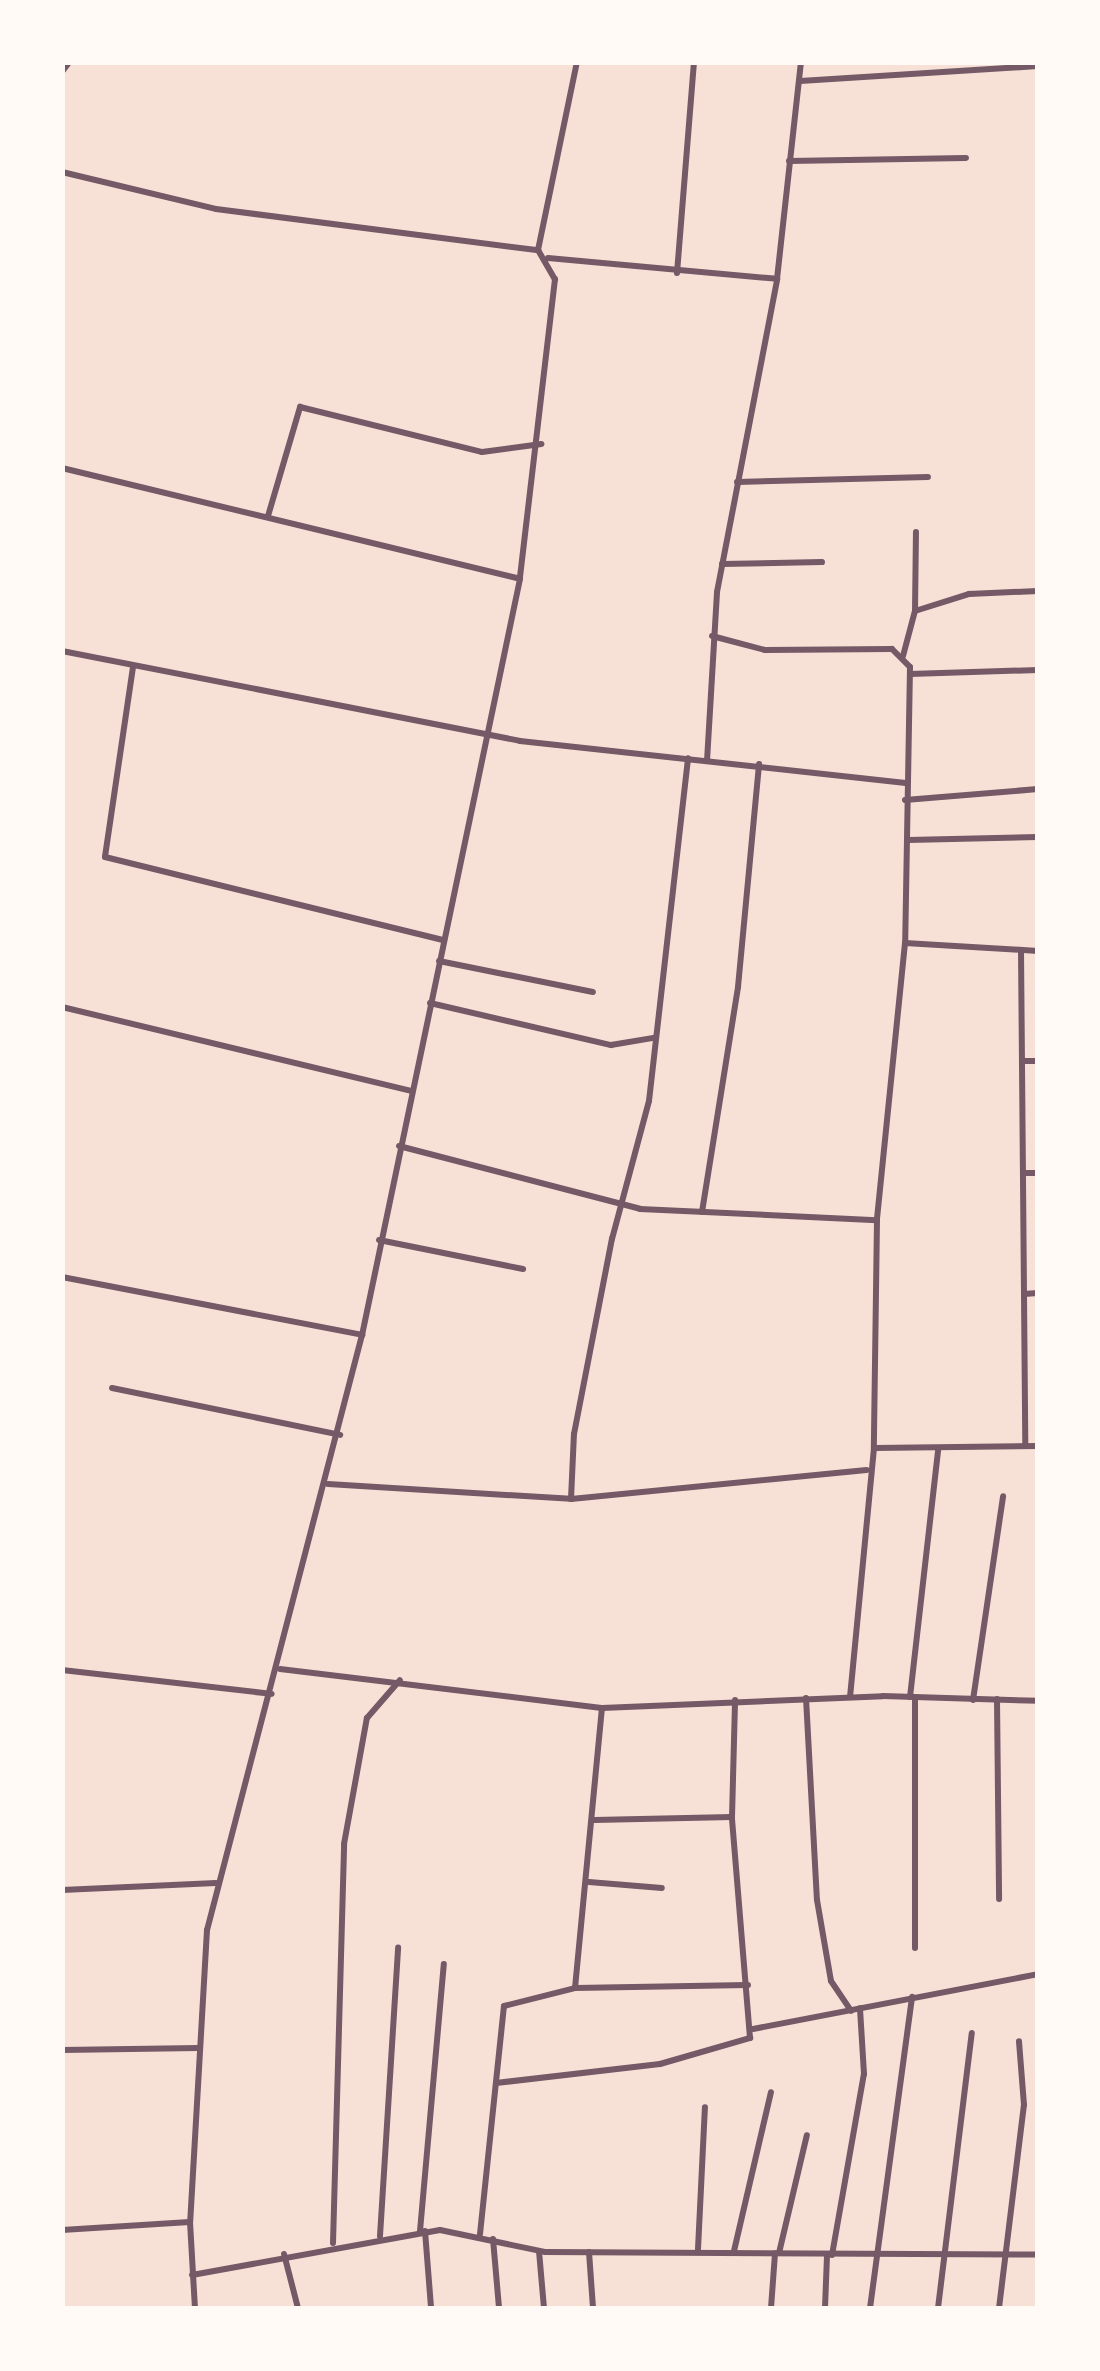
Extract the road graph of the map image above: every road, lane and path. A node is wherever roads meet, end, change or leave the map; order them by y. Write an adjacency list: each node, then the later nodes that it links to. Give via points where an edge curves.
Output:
1 (68, 62): 6 (street)
2 (577, 62): 11 (street)
3 (694, 62): 13 (street)
4 (800, 62): 7 (street)
5 (1038, 66): 7 (street)
6 (62, 70)
7 (800, 81): 9 (street)
8 (966, 158): 9 (street)
9 (789, 160): 14 (street)
10 (62, 172): 11 (street, via 216,209)
11 (538, 250): 12 (street)
12 (546, 258): 13 (street); 15 (street, via 556,300)
13 (677, 273): 14 (street)
14 (777, 279): 18 (street)
15 (541, 444): 19 (street, via 482,452 300,407); 23 (street)
16 (62, 468): 19 (street)
17 (928, 477): 18 (street)
18 (737, 482): 22 (street)
19 (268, 516): 23 (street)
20 (916, 532): 25 (street)
21 (822, 562): 22 (street)
22 (722, 564): 26 (street)
23 (520, 579): 32 (street)
24 (1038, 592): 25 (street, via 969,594)
25 (915, 611): 28 (street)
26 (712, 636): 28 (street, via 765,650 881,648); 34 (street)
27 (62, 651): 29 (street)
28 (903, 656): 31 (street)
29 (133, 667): 32 (street); 41 (street, via 105,858)
30 (1038, 670): 31 (street)
31 (910, 674): 36 (street)
32 (484, 734): 33 (street); 41 (street)
33 (688, 758): 34 (street); 49 (street)
34 (708, 761): 35 (street)
35 (759, 764): 36 (street); 57 (street, via 738,987)
36 (906, 783): 38 (street)
37 (1038, 789): 38 (street)
38 (905, 800): 40 (street)
39 (1038, 837): 40 (street)
40 (908, 840): 42 (street)
41 (444, 940): 45 (street)
42 (904, 944): 43 (street); 58 (street)
43 (1021, 951): 44 (street); 50 (street)
44 (1038, 951)
45 (439, 961): 46 (street); 47 (street)
46 (594, 992)
47 (430, 1002): 49 (street, via 611,1044); 52 (street)
48 (62, 1007): 52 (street)
49 (653, 1038): 56 (street, via 649,1100)
50 (1022, 1061): 51 (street); 54 (street)
51 (1038, 1062)
52 (410, 1091): 53 (street)
53 (399, 1146): 56 (street); 59 (street)
54 (1023, 1173): 55 (street); 62 (street)
55 (1038, 1173)
56 (624, 1203): 57 (street); 74 (street, via 574,1434)
57 (702, 1212): 58 (street)
58 (876, 1220): 69 (street)
59 (380, 1240): 60 (street); 64 (street)
60 (523, 1270)
61 (62, 1277): 64 (street)
62 (1024, 1294): 63 (street); 67 (street)
63 (1038, 1294)
64 (362, 1335): 66 (street)
65 (112, 1388): 66 (street)
66 (340, 1434): 72 (street)
67 (1025, 1446): 68 (street); 70 (street)
68 (1038, 1446)
69 (874, 1448): 70 (street); 71 (street)
70 (938, 1451): 80 (street)
71 (867, 1470): 74 (street); 79 (street)
72 (328, 1484): 74 (street); 75 (street)
73 (1003, 1496): 84 (street)
74 (571, 1499)
75 (280, 1669): 77 (street); 78 (street)
76 (62, 1670): 78 (street)
77 (400, 1680): 86 (street); 118 (street, via 367,1718 344,1844)
78 (272, 1694): 90 (street)
79 (850, 1697): 80 (street); 81 (street)
80 (912, 1697): 84 (street); 95 (street)
81 (806, 1698): 83 (street); 102 (street, via 817,1900 831,1982)
82 (997, 1699): 84 (street); 85 (street); 93 (street)
83 (735, 1700): 86 (street); 87 (street)
84 (974, 1700)
85 (1038, 1701)
86 (602, 1708): 88 (street)
87 (732, 1817): 88 (street); 98 (street)
88 (594, 1820): 89 (street)
89 (590, 1882): 91 (street); 99 (street)
90 (216, 1883): 92 (street); 106 (street)
91 (662, 1888)
92 (62, 1890)
93 (999, 1900)
94 (398, 1948): 116 (street)
95 (915, 1948)
96 (444, 1964): 114 (street)
97 (1038, 1974): 100 (street)
98 (748, 1985): 99 (street); 103 (street)
99 (576, 1988): 108 (street, via 500,2010)
100 (912, 1996): 101 (street); 127 (street)
101 (860, 2008): 102 (street); 125 (street, via 864,2074)
102 (851, 2011): 103 (street)
103 (753, 2030): 108 (street, via 744,2044 677,2061)
104 (972, 2033): 128 (street)
105 (1019, 2041): 129 (street, via 1024,2105)
106 (198, 2048): 107 (street); 112 (street)
107 (62, 2050)
108 (496, 2083): 115 (street)
109 (771, 2092): 121 (street)
110 (705, 2107): 120 (street)
111 (806, 2135): 123 (street)
112 (190, 2222): 113 (street); 130 (street)
113 (62, 2230)
114 (422, 2231): 115 (street); 116 (street); 133 (street)
115 (480, 2234): 117 (street)
116 (380, 2236): 118 (street)
117 (493, 2238): 119 (street); 134 (street)
118 (333, 2243): 124 (street)
119 (539, 2250): 122 (street); 135 (street)
120 (698, 2250): 121 (street); 122 (street)
121 (734, 2251): 123 (street)
122 (589, 2252): 136 (street)
123 (778, 2253): 125 (street); 137 (street)
124 (284, 2254): 130 (street); 132 (street)
125 (829, 2254): 127 (street); 138 (street)
126 (1038, 2255): 129 (street)
127 (872, 2256): 128 (street); 139 (street)
128 (944, 2256): 129 (street); 140 (street)
129 (1006, 2256): 141 (street)
130 (192, 2275): 131 (street)
131 (195, 2308)
132 (298, 2308)
133 (432, 2308)
134 (499, 2308)
135 (544, 2308)
136 (592, 2308)
137 (771, 2308)
138 (825, 2308)
139 (870, 2308)
140 (938, 2308)
141 (999, 2308)

